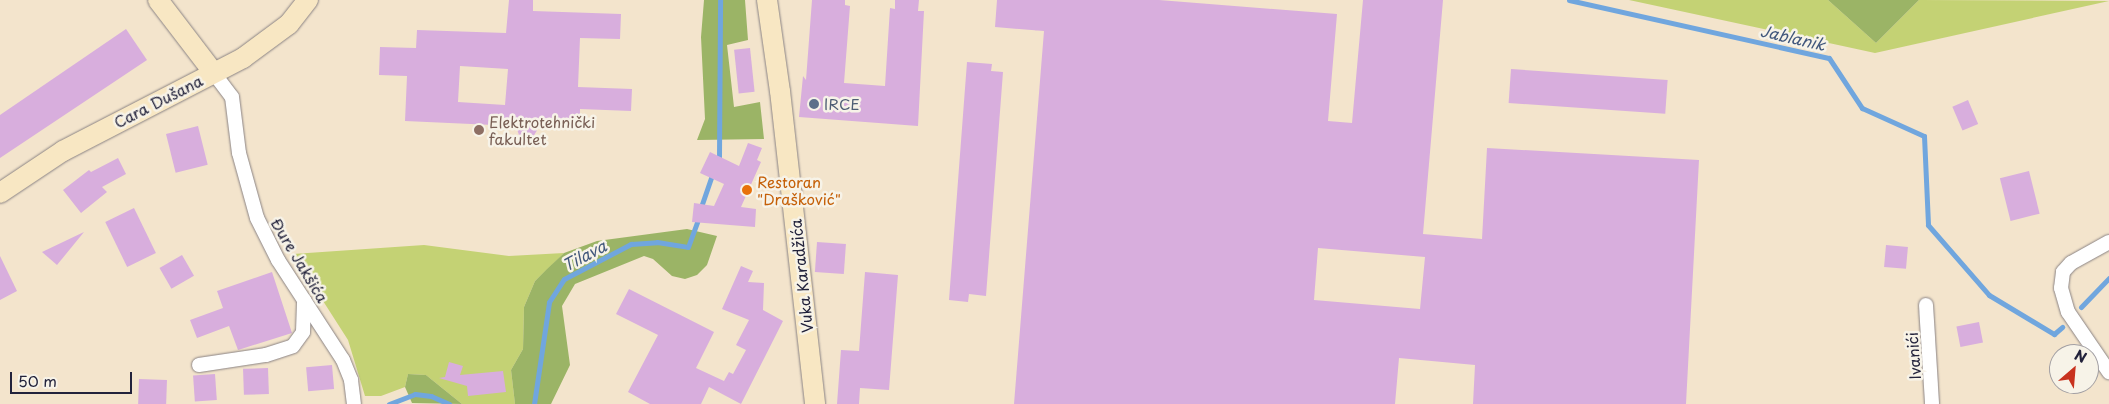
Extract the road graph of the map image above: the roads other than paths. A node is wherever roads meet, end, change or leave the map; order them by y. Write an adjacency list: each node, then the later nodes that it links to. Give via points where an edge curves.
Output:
1 (158, 0): 4 (street)
2 (308, 0): 4 (street, Cara Dušana, via 289,24 271,39 244,58)
3 (767, 0): 12 (street, Vuka Karadžića)
4 (213, 72): 5 (street, Cara Dušana, via 63,151); 7 (street, Đure Jakšića, via 232,97 239,153 257,218 278,260)
5 (0, 193)
6 (2109, 242): 10 (street, via 2072,263 2063,272 2061,288 2068,312)
7 (304, 300): 9 (street, via 303,332 294,346); 11 (street, Đure Jakšića, via 343,360 351,380)
8 (1926, 305): 13 (street, Ivanići)
9 (199, 365)
10 (2109, 372)
11 (354, 404)
12 (815, 404)
13 (1932, 404)

